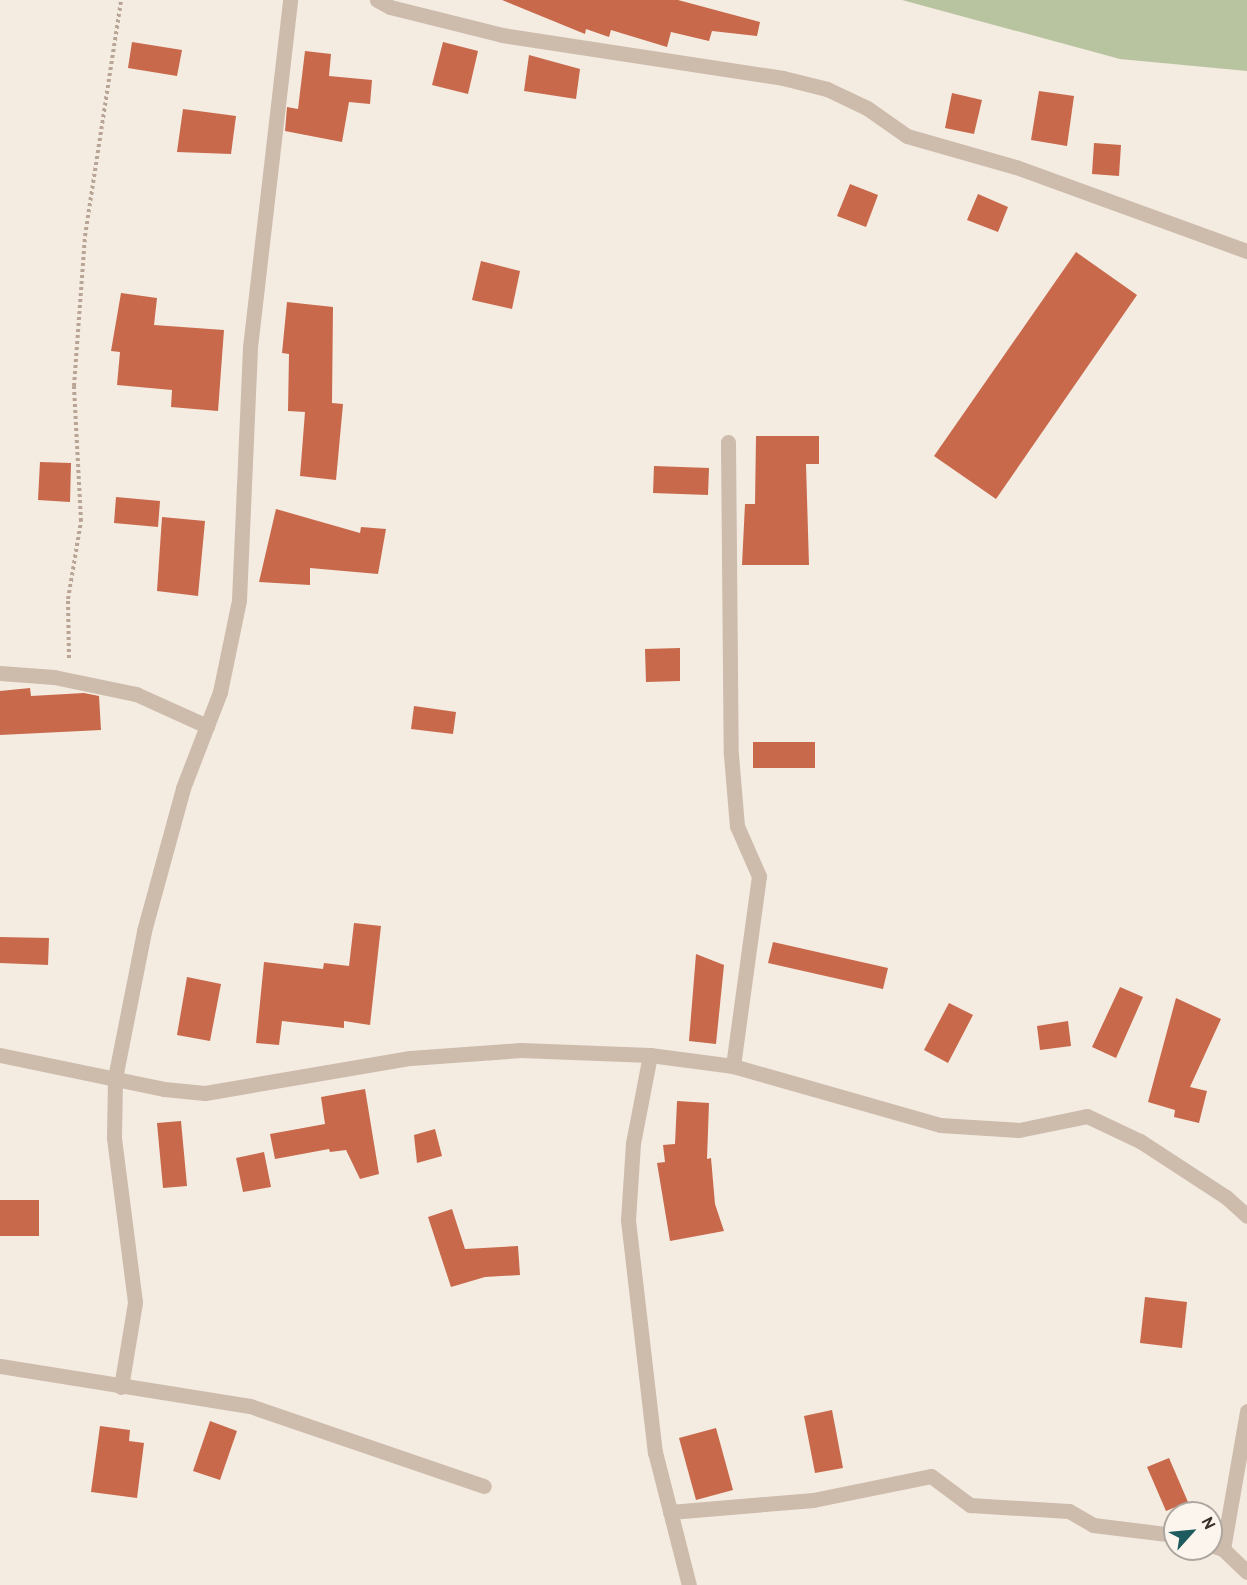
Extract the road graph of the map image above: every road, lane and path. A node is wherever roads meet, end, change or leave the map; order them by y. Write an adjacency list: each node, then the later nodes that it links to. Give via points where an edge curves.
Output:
1 (121, 0): 6 (path, via 84,248 74,386 81,521 68,599)
2 (290, 0): 8 (street, via 250,347 239,600 220,692)
3 (377, 0): 4 (street, via 390,7 502,35 783,78 827,89 867,108 907,135 1016,167)
4 (1247, 251)
5 (728, 442): 11 (street, via 731,755 737,826 759,876)
6 (69, 662)
7 (0, 674): 8 (street, via 54,677 136,694)
8 (207, 726): 12 (street, via 183,788 144,932)
9 (0, 1055): 12 (street)
10 (650, 1055): 11 (street); 12 (street, via 521,1050 410,1058 205,1093); 18 (street, via 633,1143 628,1220 646,1397)
11 (733, 1065): 13 (street, via 940,1125 1019,1130 1087,1116 1140,1141 1226,1197)
12 (114, 1078): 15 (street, via 114,1137 135,1302)
13 (1247, 1216)
14 (0, 1366): 15 (street)
15 (121, 1387): 17 (street, via 250,1406)
16 (1247, 1411): 19 (street)
17 (484, 1486)
18 (670, 1512): 20 (street, via 813,1500 931,1476 970,1505 1070,1511 1093,1525); 23 (street)
19 (1223, 1520)
20 (1163, 1534)
21 (1223, 1552): 22 (street)
22 (1247, 1572)
23 (689, 1585)

